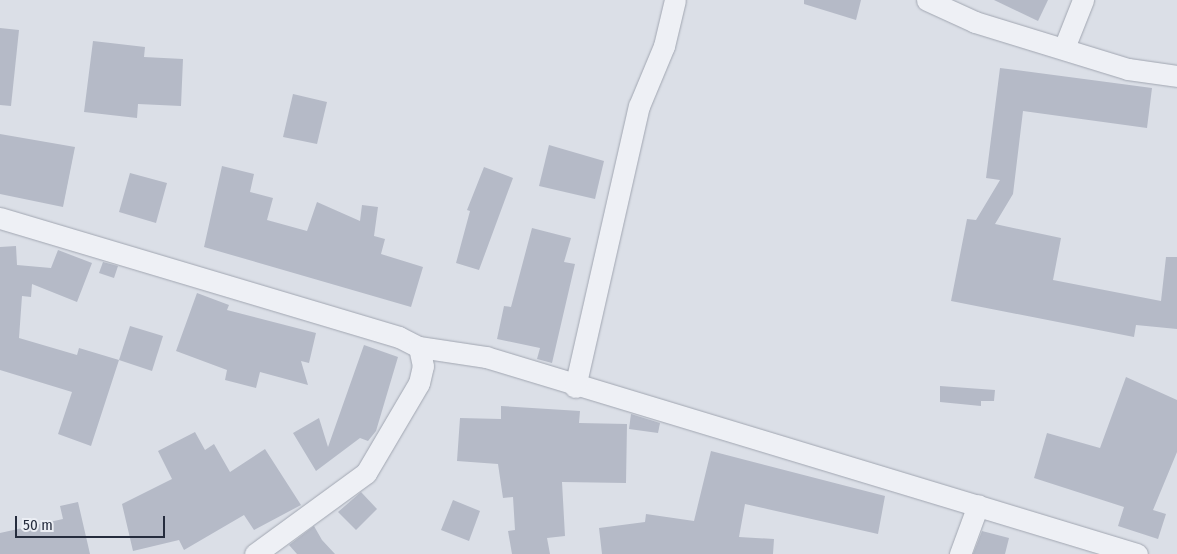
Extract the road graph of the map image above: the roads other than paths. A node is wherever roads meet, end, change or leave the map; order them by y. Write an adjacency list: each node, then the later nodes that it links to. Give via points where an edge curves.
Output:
1 (675, 0): 8 (street, via 664,46 640,106)
2 (927, 0): 4 (street, via 974,22)
3 (1083, 0): 4 (street)
4 (1064, 48): 5 (street, via 1128,70)
5 (1177, 76)
6 (0, 218): 7 (street, via 399,337)
7 (421, 356): 8 (street, via 457,351); 10 (street, via 406,411 366,473)
8 (575, 387): 9 (street)
9 (978, 505): 11 (street); 12 (street)
10 (255, 554)
11 (961, 554)
12 (1137, 554)

